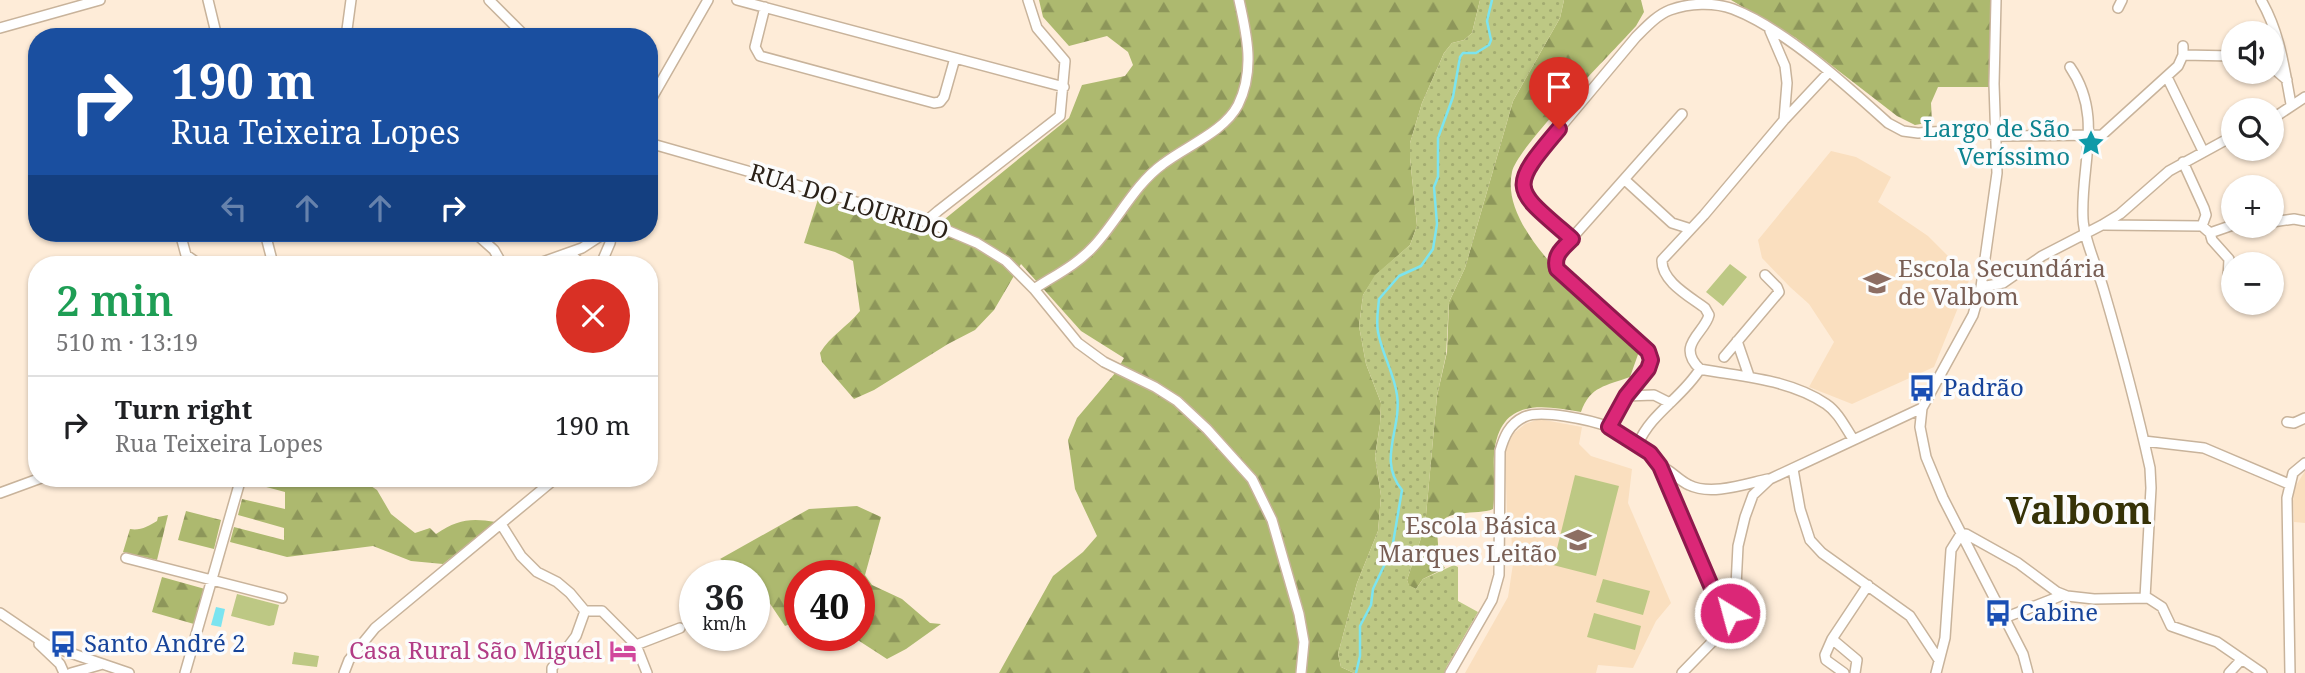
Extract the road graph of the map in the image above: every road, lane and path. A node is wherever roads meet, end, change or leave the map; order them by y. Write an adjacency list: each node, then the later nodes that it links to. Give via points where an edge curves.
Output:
1 (100, 0): 12 (street)
2 (208, 0): 13 (street)
3 (351, 0): 14 (street)
4 (489, 0): 15 (street)
5 (708, 0): 24 (street)
6 (737, 0): 11 (street)
7 (1028, 0): 25 (street, via 1038,28 1065,61)
8 (1240, 0): 57 (street, via 1249,63 1237,106 1216,128 1160,165 1081,258)
9 (1996, 0): 31 (street)
10 (2261, 0): 23 (street, via 2273,22)
11 (765, 8): 18 (street); 18 (street, via 755,47 760,56 920,100 940,102)
12 (0, 28)
13 (215, 28)
14 (347, 28)
15 (517, 28)
16 (1769, 29): 20 (street); 30 (street, via 1785,65); 47 (street, via 1731,9 1690,5 1669,10 1636,37 1524,174 1527,198)
17 (2221, 55): 21 (street, via 2183,50 2178,66)
18 (955, 58): 25 (street)
19 (2070, 67): 32 (street, via 2085,100)
20 (1829, 72): 30 (street); 31 (street, via 1903,131 1975,129)
21 (2167, 77): 32 (street, via 2102,135); 35 (street)
22 (2284, 77): 23 (street)
23 (2287, 79): 27 (street)
24 (658, 87)
25 (1063, 87): 40 (street, via 1060,116 938,211)
26 (2305, 97): 27 (street)
27 (2291, 104): 28 (street)
28 (2284, 111)
29 (1682, 114): 37 (street)
30 (1784, 120): 43 (street)
31 (1996, 136): 32 (street); 56 (street, via 1995,200)
32 (2090, 136): 46 (street, via 2083,203)
33 (2221, 142): 35 (street)
34 (658, 146): 40 (street, RUA DO LOURIDO)
35 (2203, 151): 36 (street)
36 (2183, 162): 41 (street); 42 (street, via 2204,208)
37 (1625, 180): 43 (street, via 1672,223); 47 (street)
38 (2305, 219): 39 (street)
39 (2284, 220)
40 (930, 223): 57 (street, RUA DO LOURIDO, via 992,251)
41 (2102, 225): 42 (street); 46 (street)
42 (2202, 226): 45 (street)
43 (1691, 229): 60 (street, via 1662,260 1662,270 1709,315 1692,343 1691,354)
44 (2221, 229): 45 (street)
45 (2210, 233): 50 (street)
46 (2086, 234): 56 (street, via 2003,283); 69 (street)
47 (1572, 239): 62 (street, via 1558,254 1557,269 1648,351 1648,369)
48 (485, 242): 52 (street)
49 (594, 242): 51 (street)
50 (2223, 252)
51 (570, 254): 53 (street); 54 (street)
52 (497, 256)
53 (563, 256)
54 (572, 256)
55 (1765, 275): 58 (street, via 1779,292)
56 (1981, 287): 64 (street, via 1973,315)
57 (1034, 289): 107 (street, RUA DO LOURIDO, via 1078,343 1177,401 1252,479 1276,530 1299,614 1304,642)
58 (1738, 341): 59 (street); 61 (street)
59 (1724, 357)
60 (1700, 369): 61 (street); 63 (street)
61 (1749, 376): 68 (street, via 1800,391 1826,405)
62 (1626, 396): 63 (street, via 1654,394); 67 (street)
63 (1670, 403): 70 (street, via 1651,420)
64 (1922, 408): 68 (street); 82 (street, via 1920,427 1926,457)
65 (2305, 418): 66 (street)
66 (2287, 422)
67 (1609, 427): 70 (street); 108 (street, via 1538,412 1510,427 1500,451 1499,575 1492,600)
68 (1853, 439): 73 (street)
69 (2144, 440): 76 (street, via 2204,448); 88 (street, via 2151,488)
70 (1638, 444): 72 (street)
71 (2305, 463): 76 (street)
72 (1660, 466): 74 (street, via 1699,489); 89 (street, via 1712,588)
73 (1793, 469): 74 (street); 85 (street, via 1810,540)
74 (1770, 479): 89 (street, via 1753,495 1745,517)
75 (28, 482): 79 (street)
76 (2288, 484): 116 (street)
77 (239, 487): 84 (street)
78 (545, 487): 81 (street)
79 (0, 492): 80 (street)
80 (0, 504)
81 (501, 524): 90 (street, via 521,556 570,593); 104 (street, via 375,628)
82 (1961, 534): 86 (street, via 1982,541); 92 (street); 99 (street, via 1951,550 1945,638)
83 (126, 558): 84 (street)
84 (211, 581): 87 (street); 103 (street)
85 (1868, 585): 95 (street); 99 (street, via 1910,616)
86 (2063, 595): 88 (street); 92 (street)
87 (282, 598)
88 (2145, 598): 98 (street, via 2162,607 2171,626 2217,642)
89 (1732, 606): 109 (street, via 1715,639)
90 (585, 611): 96 (street, via 602,611); 105 (street, via 576,636)
91 (0, 613): 94 (street)
92 (2004, 618): 113 (street)
93 (679, 628): 96 (street)
94 (33, 637): 97 (street); 101 (street)
95 (1832, 639): 110 (street, via 1826,660); 111 (street, via 1857,660)
96 (636, 645): 106 (street)
97 (78, 655): 100 (street); 101 (street, via 80,662)
98 (2242, 659): 114 (street); 115 (street)
99 (1939, 660): 112 (street)
100 (108, 667): 101 (street); 102 (street)
101 (69, 672)
102 (130, 673)
103 (185, 673)
104 (344, 673)
105 (552, 673)
106 (647, 673)
107 (1301, 673)
108 (1450, 673)
109 (1682, 673)
110 (1844, 673)
111 (1855, 673)
112 (1936, 673)
113 (2028, 673)
114 (2229, 673)
115 (2262, 673)
116 (2290, 673)

